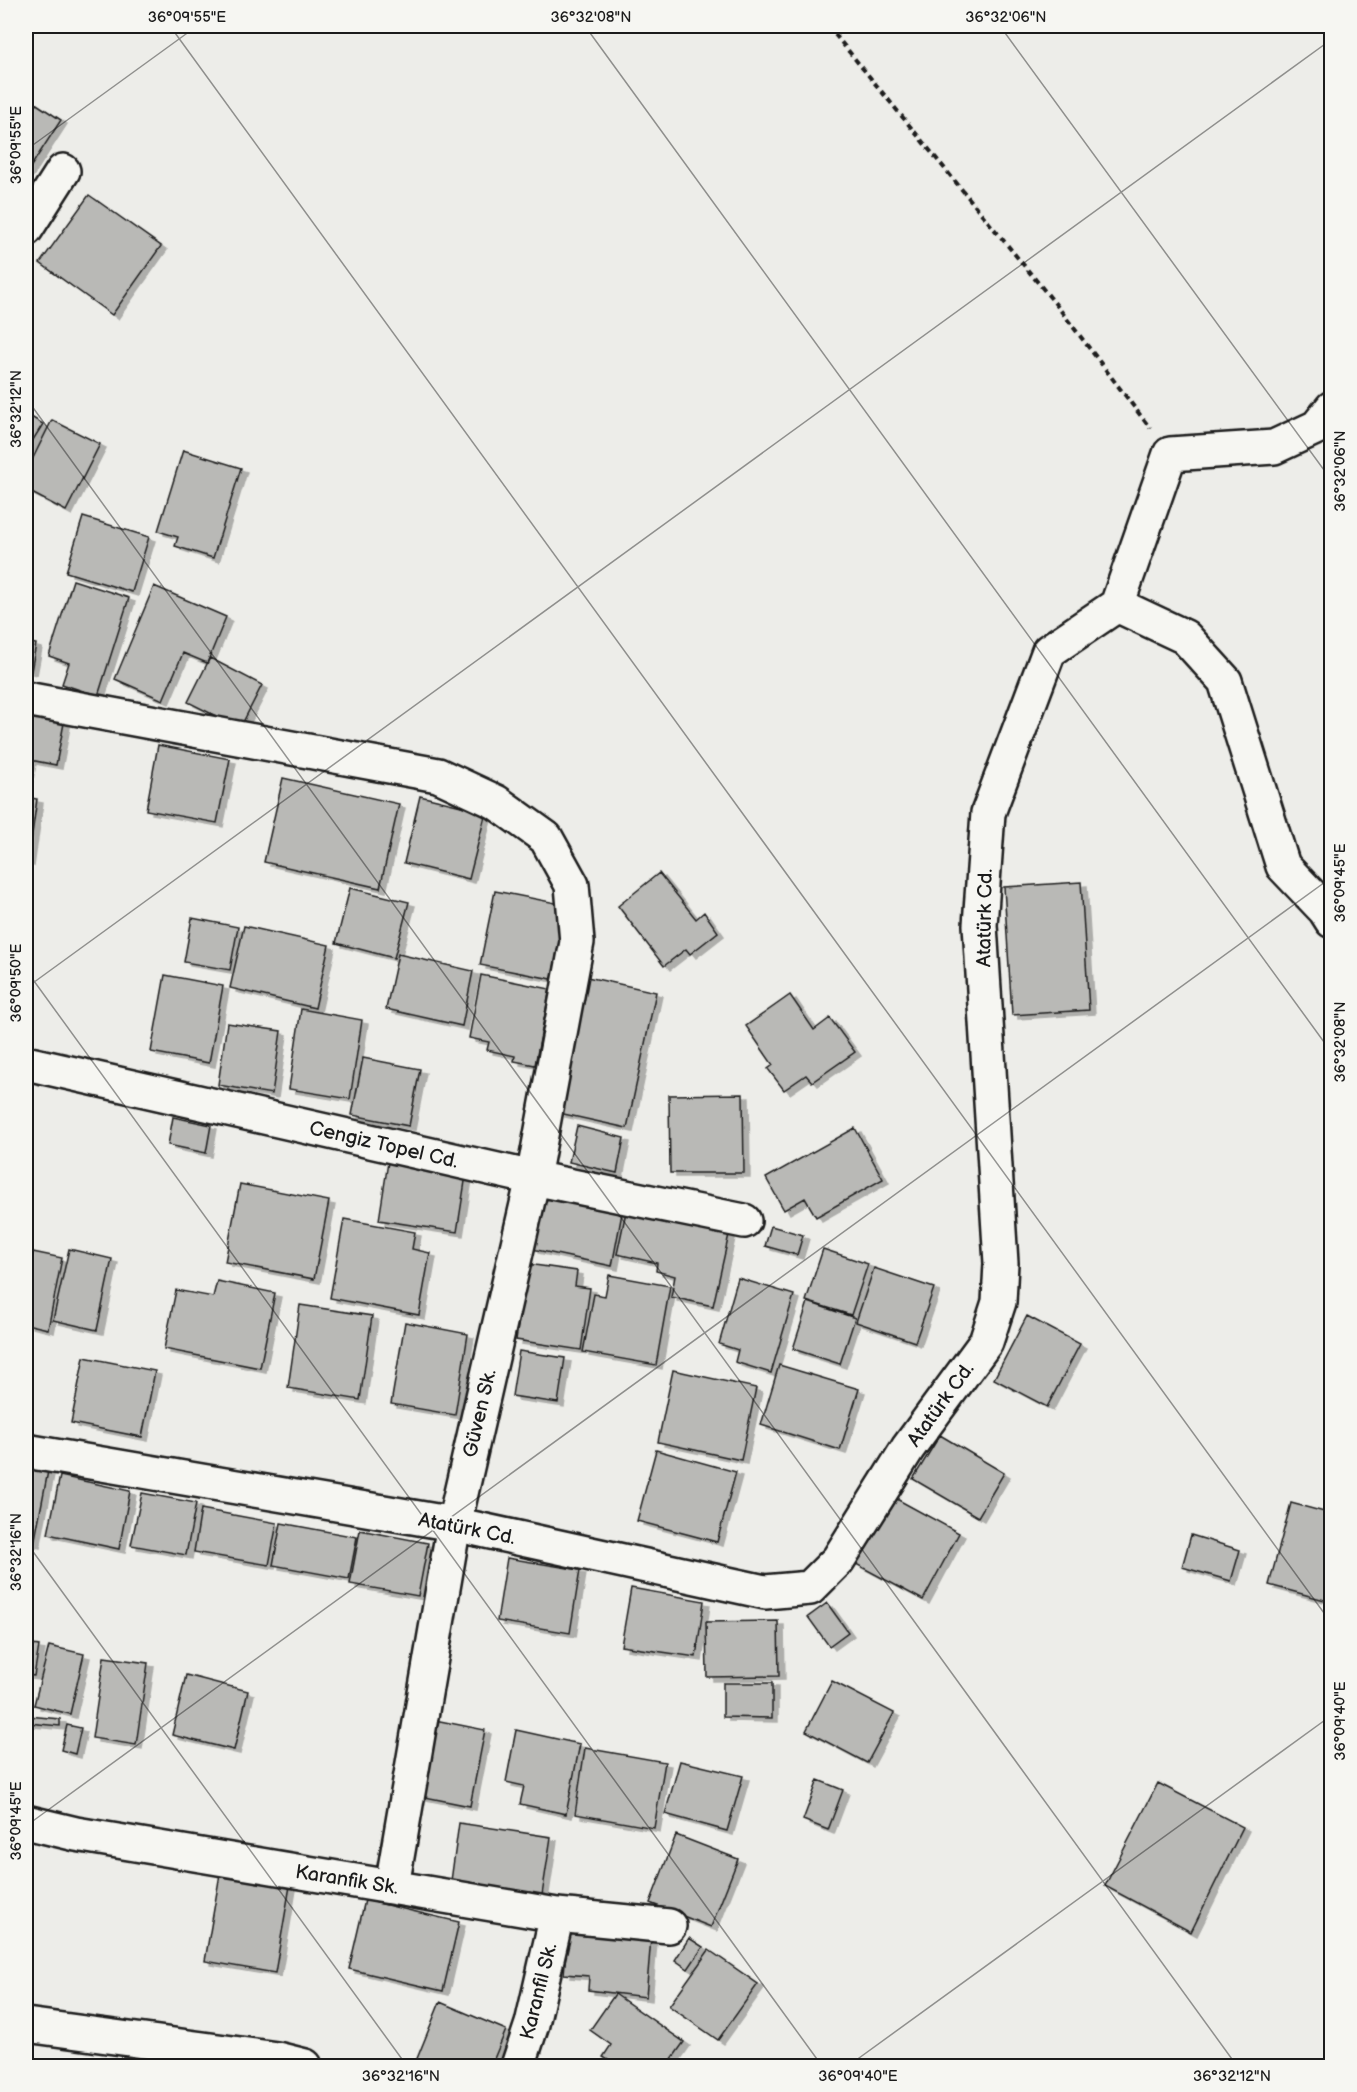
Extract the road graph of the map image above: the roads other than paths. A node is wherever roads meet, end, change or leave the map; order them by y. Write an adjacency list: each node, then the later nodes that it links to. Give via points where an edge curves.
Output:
1 (63, 171): 2 (street)
2 (26, 229)
3 (1332, 408): 4 (street, via 1317,427 1274,447 1170,454)
4 (1117, 605): 6 (street, via 1185,637 1225,681 1284,866); 11 (street, Atatürk Cd., via 1049,651 988,813 980,925 1001,1263 999,1302 986,1342 908,1448 838,1560 810,1588 765,1592)
5 (26, 699): 8 (street, Güven Sk., via 438,775 496,802 546,838 572,885 577,942)
6 (1332, 921)
7 (26, 1063): 8 (street, Cengiz Topel Cd.)
8 (533, 1178): 9 (street, Cengiz Topel Cd.); 11 (street, Güven Sk.)
9 (744, 1221)
10 (26, 1450): 11 (street, Atatürk Cd.)
11 (454, 1524): 13 (street, Güven Sk.)
12 (26, 1822): 13 (street, Karanfik Sk., via 76,1834)
13 (392, 1886): 14 (street, Karanfik Sk.)
14 (557, 1915): 15 (street, Karanfik Sk.); 18 (street, Karanfil Sk.)
15 (669, 1926)
16 (26, 2025): 17 (street, via 277,2059)
17 (305, 2067)
18 (518, 2067)

